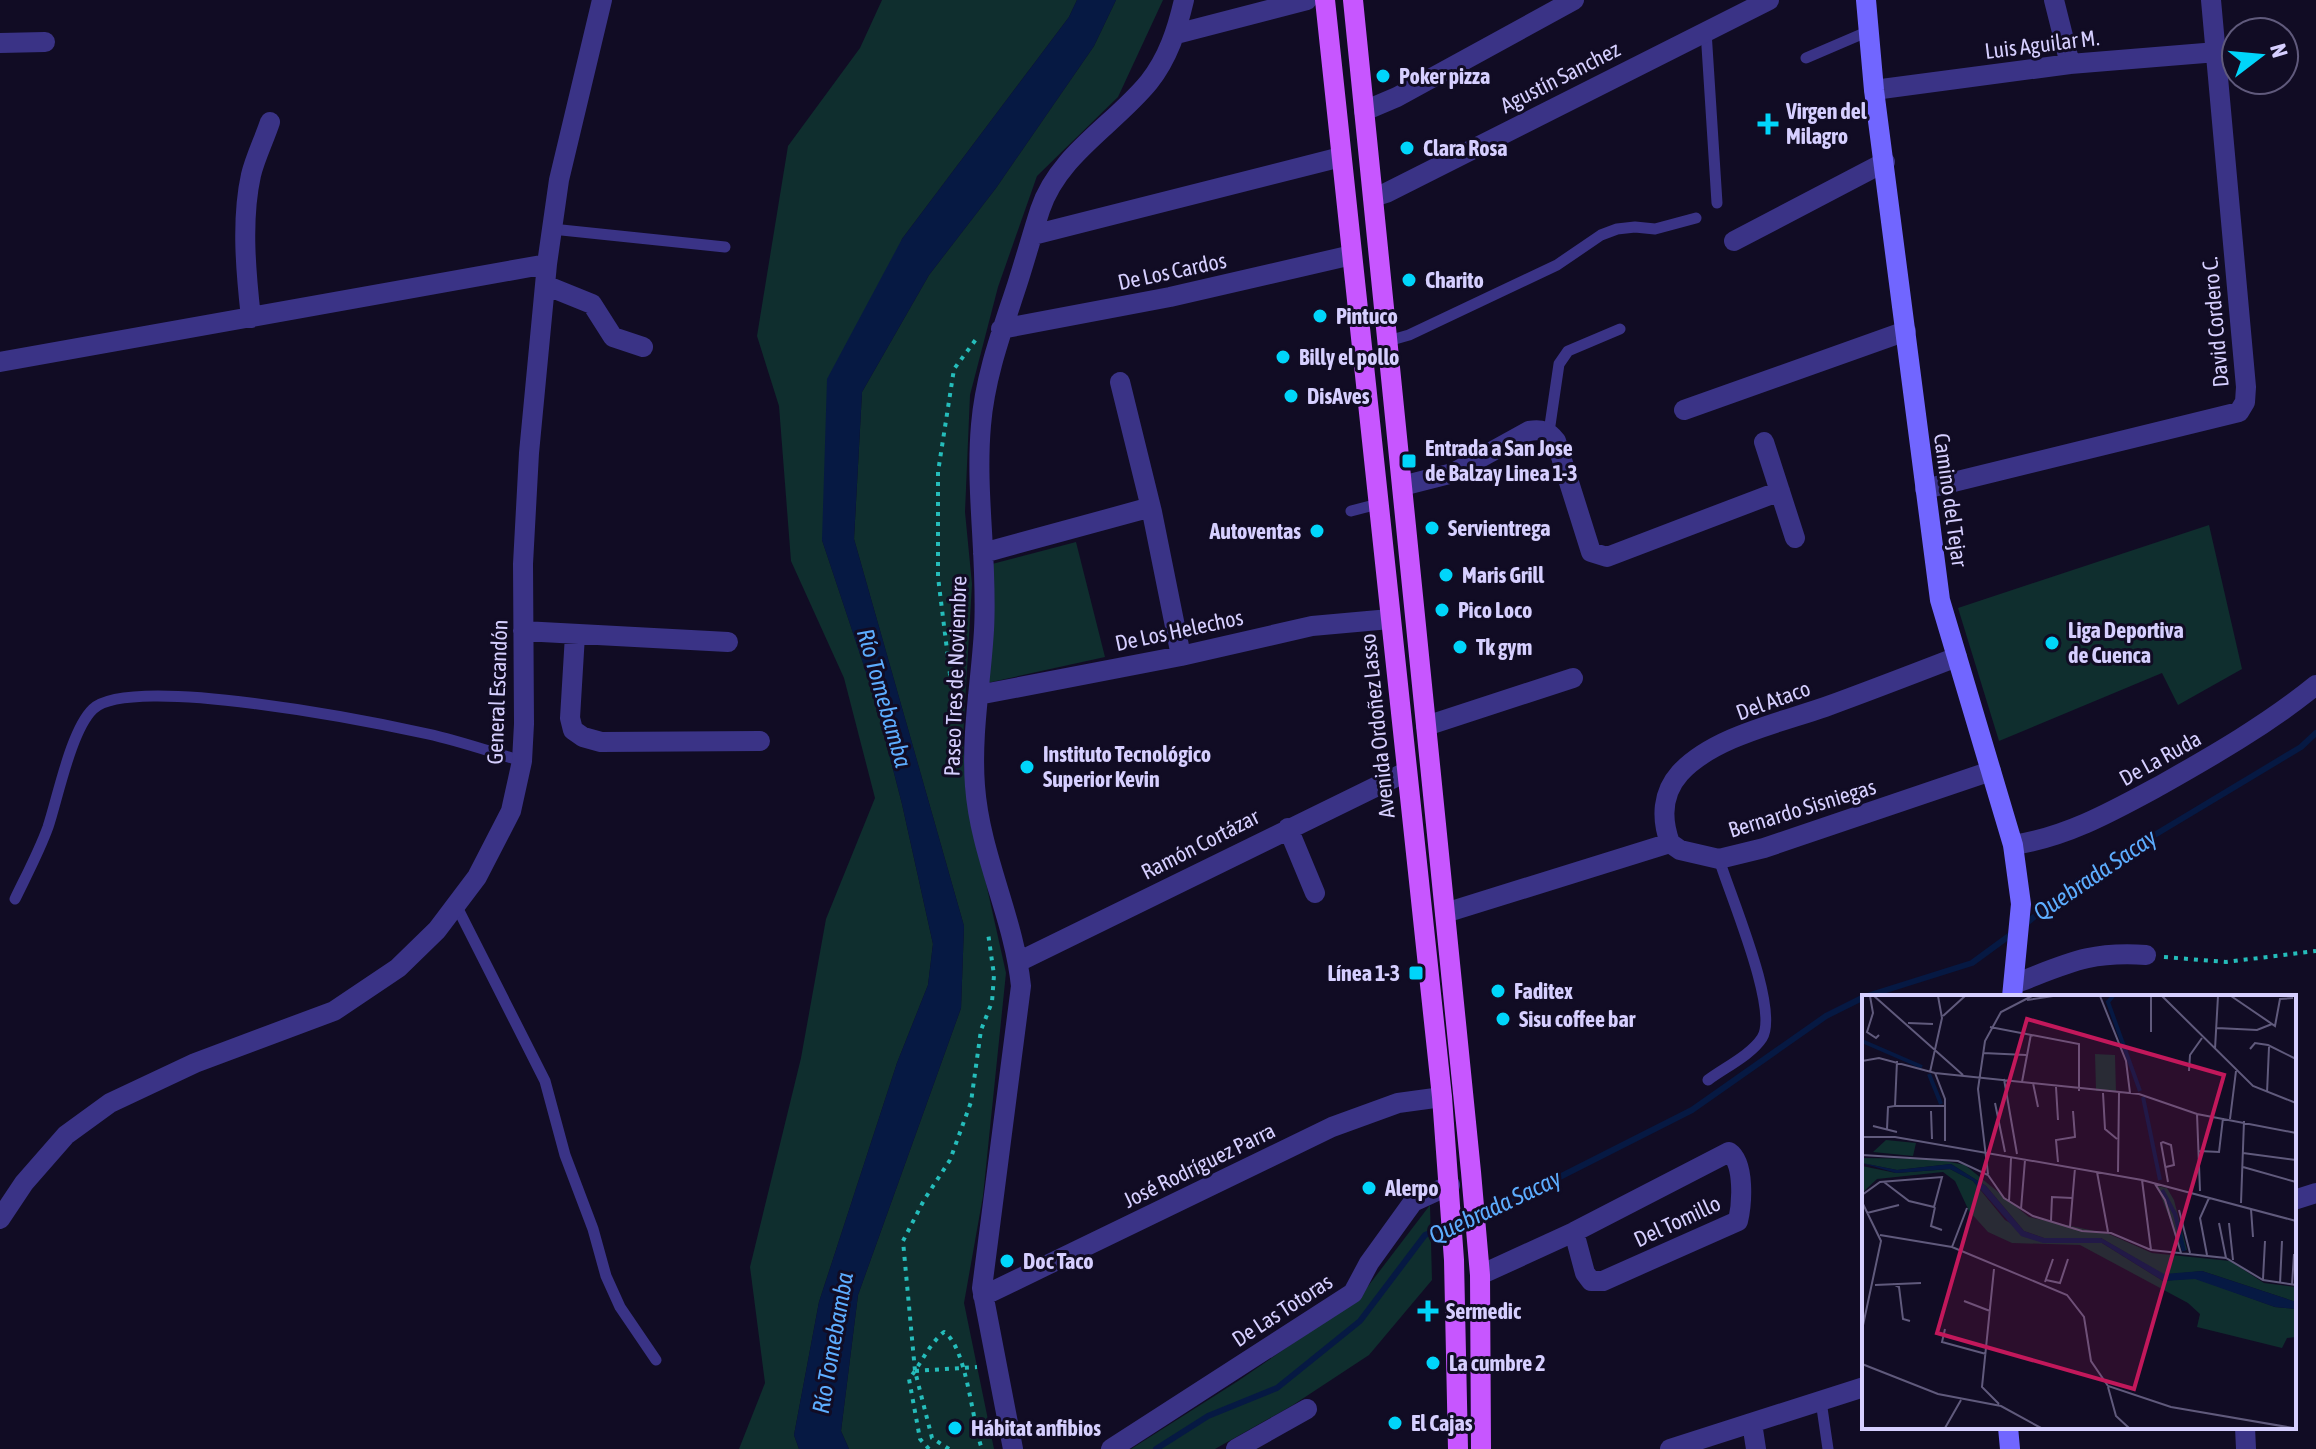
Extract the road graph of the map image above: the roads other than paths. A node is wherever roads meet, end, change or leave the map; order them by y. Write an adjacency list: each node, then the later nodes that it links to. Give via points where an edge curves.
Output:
1 (602, 0): 27 (street, General Escandón)
2 (1184, 0): 13 (street, Paseo Tres de Noviembre)
3 (1307, 0): 13 (street)
4 (1325, 0): 22 (main road, Avenida Ordoñez Lasso)
5 (1353, 0): 20 (main road)
6 (1574, 0): 20 (street)
7 (1769, 0): 11 (street, Agustín Sanchez)
8 (1866, 0): 12 (street, Camino del Tejar)
9 (2054, 0): 18 (street)
10 (2211, 0): 16 (street, David Cordero C.)
11 (1705, 31): 24 (street, Agustín Sanchez); 25 (lane)
12 (1869, 31): 17 (lane); 19 (street, Camino del Tejar)
13 (1176, 34): 28 (street, Paseo Tres de Noviembre, via 1149,82 1058,175)
14 (45, 42): 15 (street)
15 (0, 43)
16 (2217, 52): 18 (street, Luis Aguilar M.); 46 (street, David Cordero C., via 2246,387 2243,407)
17 (1806, 58)
18 (2070, 64): 19 (street, Luis Aguilar M.)
19 (1874, 90): 23 (street, Camino del Tejar)
20 (1364, 111): 24 (main road)
21 (270, 122): 34 (street, via 251,176 246,250)
22 (1341, 157): 28 (street); 31 (main road, Avenida Ordoñez Lasso)
23 (1885, 162): 29 (street); 37 (street, Camino del Tejar)
24 (1373, 197): 38 (main road)
25 (1717, 203)
26 (1696, 218): 38 (lane, via 1601,235 1557,265)
27 (552, 229): 30 (lane); 32 (street, General Escandón)
28 (1033, 235): 35 (street, Paseo Tres de Noviembre)
29 (1734, 241)
30 (725, 247)
31 (1352, 255): 35 (street, De Los Cardos); 48 (main road, Avenida Ordoñez Lasso)
32 (547, 264): 33 (street, General Escandón); 34 (street)
33 (545, 285): 39 (street, via 592,304 613,337); 54 (street, General Escandón, via 529,453)
34 (251, 318): 40 (street)
35 (1001, 329): 52 (street, Paseo Tres de Noviembre, via 981,426)
36 (1620, 329): 43 (lane, via 1568,351 1559,364)
37 (1906, 331): 42 (street); 46 (street, Camino del Tejar)
38 (1388, 341): 45 (main road)
39 (643, 347)
40 (0, 362)
41 (1120, 382): 50 (street)
42 (1684, 410)
43 (1549, 432): 45 (street, via 1529,431 1453,473); 47 (street, via 1586,541 1599,556)
44 (1764, 442): 47 (street)
45 (1402, 486): 62 (main road)
46 (1925, 489): 58 (street, Camino del Tejar, via 1940,600)
47 (1780, 491): 51 (street)
48 (1378, 504): 49 (lane); 53 (main road, Avenida Ordoñez Lasso)
49 (1351, 511)
50 (1152, 512): 52 (street, via 1144,509); 57 (street)
51 (1795, 538)
52 (983, 553): 61 (street, Paseo Tres de Noviembre)
53 (1390, 619): 57 (street, De Los Helechos, via 1312,626); 66 (main road, Avenida Ordoñez Lasso)
54 (523, 631): 55 (street); 64 (street, General Escandón)
55 (575, 635): 56 (street); 63 (street, via 570,718 573,730 583,737 601,742)
56 (728, 642)
57 (1181, 656): 61 (street, De Los Helechos)
58 (1957, 657): 65 (street, Camino del Tejar); 68 (street, Del Ataco, via 1715,746 1679,774 1668,793 1663,812)
59 (1573, 678): 62 (street)
60 (2316, 685): 69 (street, De La Ruda, via 2217,754 2082,827)
61 (978, 695): 76 (street, Paseo Tres de Noviembre, via 975,789)
62 (1426, 726): 74 (main road)
63 (760, 741)
64 (522, 761): 72 (lane, via 429,734 269,706 173,695 124,696 94,707 80,727 47,830); 73 (street, General Escandón, via 511,811)
65 (1991, 771): 69 (street, Camino del Tejar); 70 (street, Bernardo Sisniegas)
66 (1406, 772): 67 (street, Ramón Cortázar); 79 (main road, Avenida Ordoñez Lasso)
67 (1288, 828): 71 (street); 76 (street, Ramón Cortázar)
68 (1670, 843): 70 (street, Bernardo Sisniegas); 74 (street)
69 (2013, 845): 77 (street, Camino del Tejar, via 2021,904)
70 (1719, 859): 78 (lane, via 1755,964 1766,1028 1761,1040)
71 (1315, 893)
72 (15, 899)
73 (456, 905): 83 (street, General Escandón, via 398,968 334,1011 195,1063 110,1103 66,1135); 87 (lane, via 545,1081 606,1276)
74 (1445, 913): 85 (main road)
75 (2146, 955): 77 (street, via 2088,956)
76 (1018, 962): 86 (street, Paseo Tres de Noviembre, via 1019,1007)
77 (2014, 982)
78 (1708, 1080)
79 (1442, 1097): 80 (main road, Avenida Ordoñez Lasso); 86 (street, José Rodríguez Parra, via 1398,1103 1332,1127)
80 (1450, 1185): 95 (street, De Las Totoras, via 1413,1202 1353,1293); 97 (main road, Avenida Ordoñez Lasso)
81 (2316, 1193): 82 (street)
82 (2296, 1199)
83 (0, 1219)
84 (1574, 1232): 84 (street, Del Tomillo, via 1729,1152 1738,1163 1738,1221 1603,1281 1591,1281 1585,1273); 85 (street, Del Tomillo)
85 (1479, 1267): 98 (main road)
86 (983, 1296): 94 (street, Paseo Tres de Noviembre)
87 (656, 1360)
88 (1862, 1388): 89 (street)
89 (1821, 1401): 91 (street); 101 (lane)
90 (1307, 1409): 96 (street)
91 (1752, 1423): 99 (street); 100 (street)
92 (2008, 1429): 102 (street)
93 (2245, 1429): 103 (street)
94 (1013, 1449)
95 (1111, 1449)
96 (1236, 1449)
97 (1458, 1449)
98 (1481, 1449)
99 (1670, 1449)
100 (1756, 1449)
101 (1828, 1449)
102 (2010, 1449)
103 (2246, 1449)

